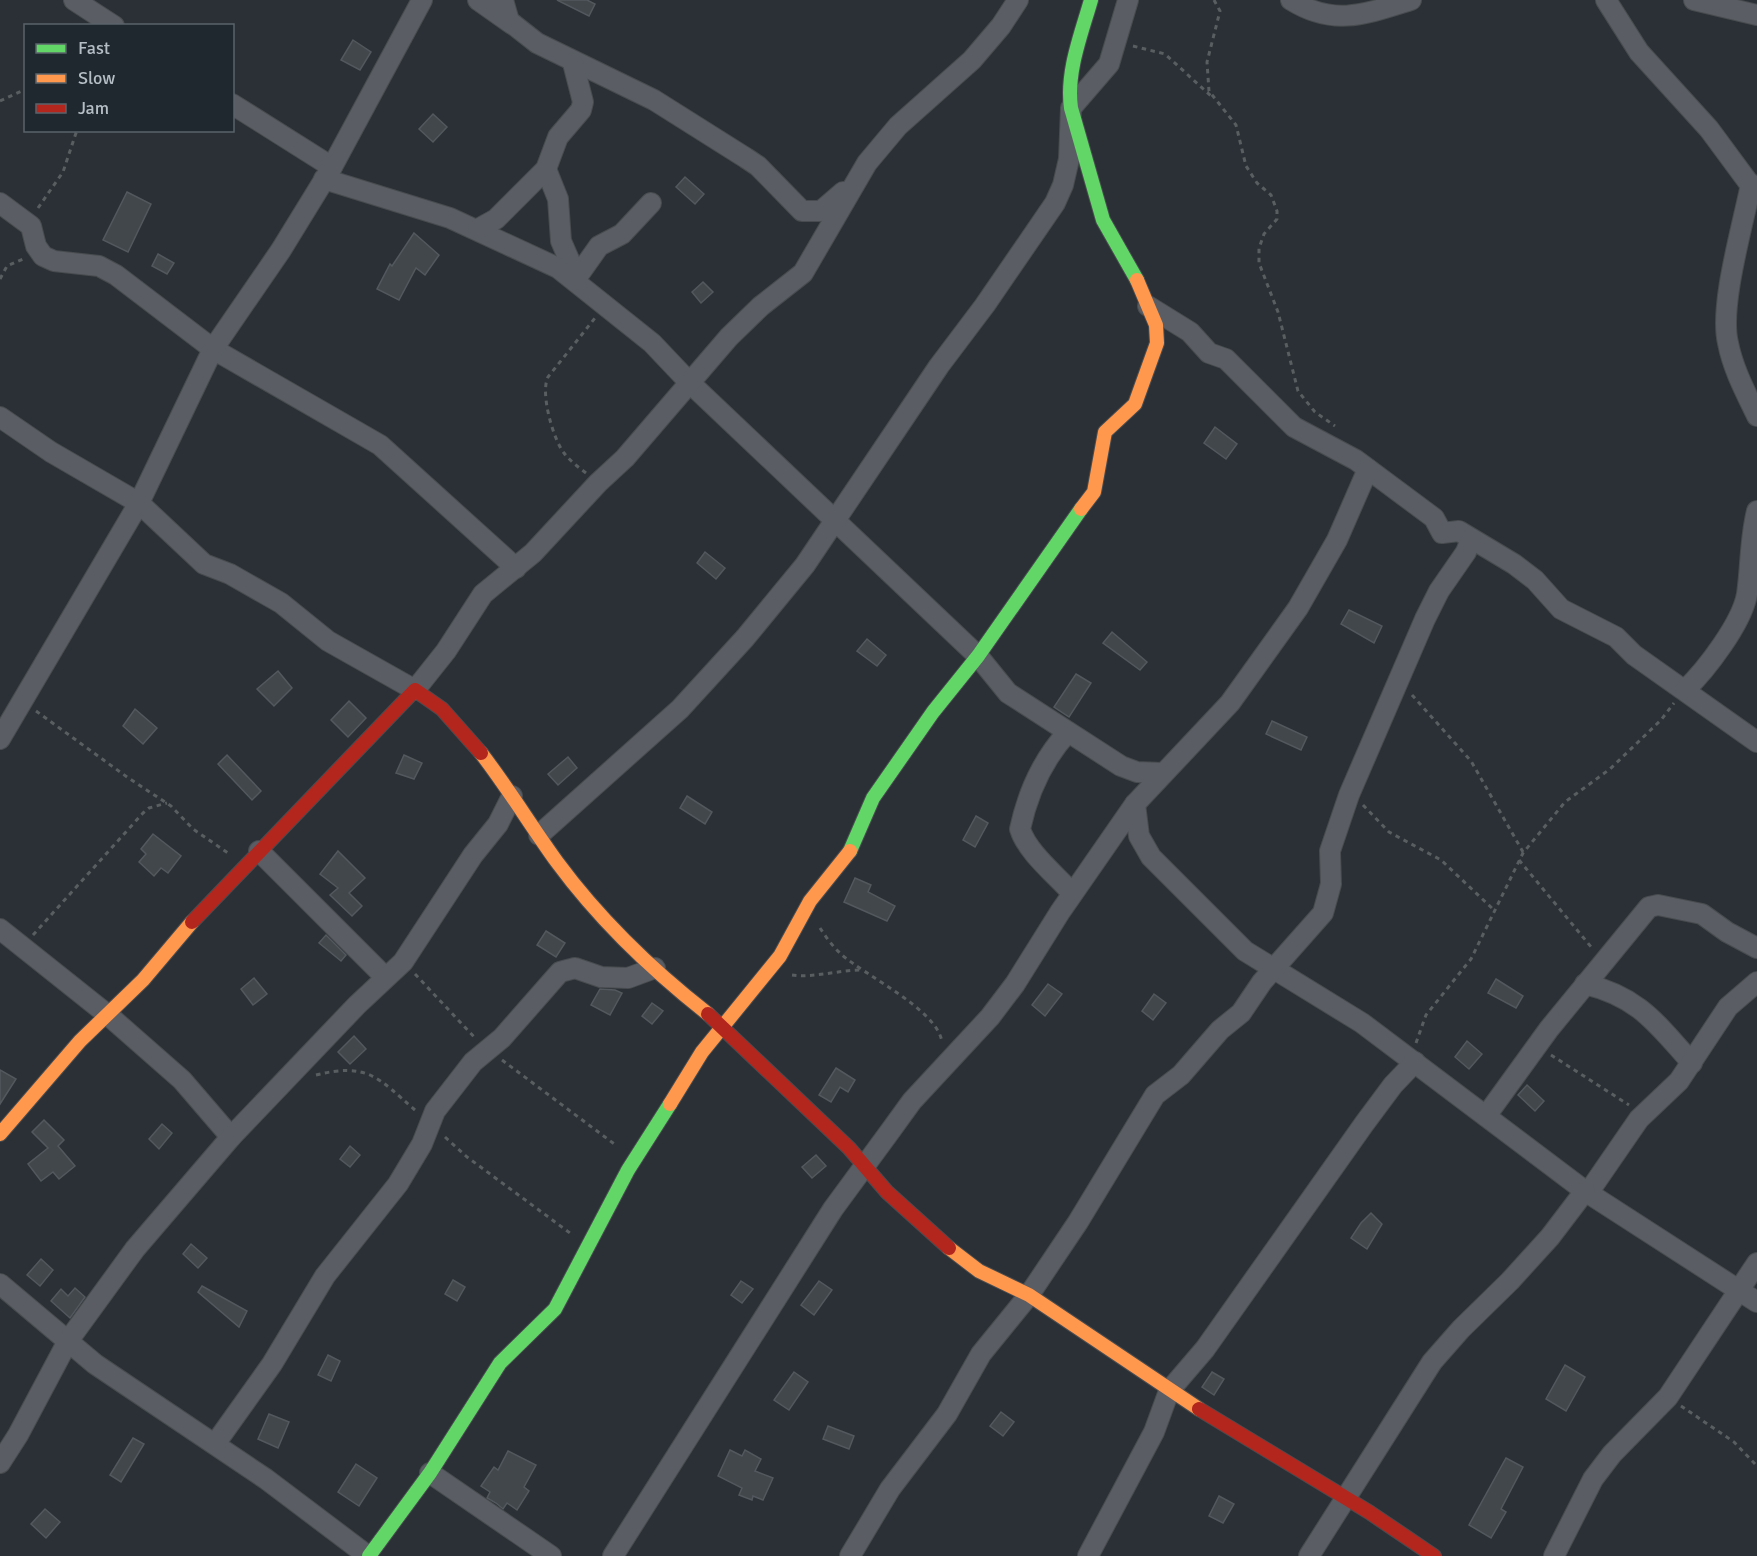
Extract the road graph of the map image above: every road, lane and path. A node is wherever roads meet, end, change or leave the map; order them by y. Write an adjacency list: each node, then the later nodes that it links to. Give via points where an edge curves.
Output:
1 (74, 0): 14 (street)
2 (478, 0): 15 (street)
3 (503, 0): 15 (street)
4 (1018, 0): 24 (street, via 972,60 898,126)
5 (1091, 0): 22 (street, via 1073,63)
6 (1128, 0): 16 (street)
7 (1214, 0): 19 (path, via 1220,11 1207,63 1207,80)
8 (1291, 0): 9 (street, via 1322,15 1344,18)
9 (1411, 0)
10 (1606, 0): 27 (street, via 1639,52 1709,129)
11 (1694, 0): 13 (street)
12 (414, 3): 26 (street)
13 (1757, 15)
14 (111, 24)
15 (512, 24): 17 (street, via 537,44)
16 (1118, 42): 19 (path, via 1165,54); 22 (street, via 1109,64)
17 (573, 63): 24 (street, via 654,100 746,158 802,211 821,211 834,202); 25 (street, via 583,106 558,137)
18 (24, 90): 20 (path)
19 (1215, 99): 41 (path, via 1236,125 1245,166 1271,195 1277,211 1277,219 1264,234 1259,248 1259,262 1278,312 1298,391 1315,412)
20 (0, 101)
21 (234, 105): 26 (street)
22 (1071, 108): 36 (street, via 1103,220); 46 (street, via 1069,159 1055,203)
23 (76, 132): 30 (path, via 63,172 41,202)
24 (867, 164): 38 (street, via 802,273 761,306)
25 (546, 169): 31 (street, via 496,219); 34 (street, via 559,206 558,232)
26 (328, 173): 31 (street); 37 (street)
27 (1754, 189): 39 (street, via 1729,290 1727,342)
28 (0, 203): 30 (street)
29 (651, 203): 34 (street, via 622,234 599,246)
30 (31, 226): 32 (street, via 36,246)
31 (478, 229): 34 (street)
32 (49, 258): 33 (path, via 15,261); 37 (street, via 99,266 116,275)
33 (0, 279)
34 (576, 279): 35 (street)
35 (602, 303): 38 (street, via 652,343); 43 (path, via 600,312 548,376 544,388 563,452)
36 (1148, 306): 42 (street, via 1190,332 1209,352 1226,359 1294,427); 49 (street, via 1156,325 1155,352 1132,408 1105,432 1094,492)
37 (213, 349): 44 (street); 48 (street, via 380,445)
38 (689, 382): 43 (street, via 625,458); 46 (street)
39 (1757, 416)
40 (0, 417): 44 (street)
41 (1341, 430)
42 (1368, 469): 47 (street, via 1434,518 1442,533 1459,531); 57 (street, via 1337,540 1298,608 1230,703)
43 (597, 483): 48 (street)
44 (139, 503): 51 (street, via 204,564 280,603 328,641); 53 (street)
45 (1757, 511): 52 (street, via 1747,597 1713,656)
46 (836, 519): 49 (street); 62 (street, via 805,565 680,709)
47 (1471, 539): 50 (street, via 1439,591); 52 (street, via 1515,564 1561,609 1616,637 1634,655)
48 (516, 568): 51 (street, via 483,594)
49 (978, 656): 54 (street, via 1008,693); 67 (street, via 873,798 850,852)
50 (1400, 683): 58 (street); 63 (path, via 1472,761)
51 (415, 690): 59 (street, via 465,732); 64 (street)
52 (1685, 690): 56 (street); 63 (path, via 1661,720 1610,769 1565,802)
53 (23, 701): 55 (street); 60 (path)
54 (1068, 732): 57 (street, via 1121,766 1137,772); 66 (street, via 1042,765 1020,829 1032,852)
55 (0, 739)
56 (1757, 742)
57 (1163, 773): 61 (street)
58 (1349, 795): 68 (path, via 1389,832 1441,860); 75 (street, via 1330,851 1331,884 1323,913)
59 (512, 796): 62 (street); 73 (street, via 498,824 473,855)
60 (166, 803): 64 (path, via 193,828); 70 (path, via 142,813)
61 (1135, 804): 66 (street); 75 (street, via 1139,836 1151,857 1245,951)
62 (539, 835): 74 (street, via 590,903)
63 (1523, 853): 65 (path)
64 (252, 858): 78 (street); 81 (street)
65 (1519, 860): 68 (path); 72 (path)
66 (1072, 893): 87 (street, via 1016,984)
67 (806, 909): 76 (path, via 837,951); 77 (street)
68 (1494, 910): 85 (path, via 1460,975 1426,1015 1416,1039)
69 (0, 929): 70 (street)
70 (23, 947): 81 (street)
71 (1757, 948): 72 (street, via 1702,914 1658,905 1640,914)
72 (1603, 961): 80 (street)
73 (403, 962): 78 (street); 84 (path)
74 (655, 968): 82 (street); 84 (street, via 628,978 601,977 575,968 560,972 523,1016)
75 (1275, 969): 85 (street); 101 (street, via 1241,1013 1220,1030 1181,1075 1155,1095 1112,1169)
76 (864, 970): 77 (path, via 807,976); 87 (path, via 914,1005 936,1028 942,1036)
77 (767, 972): 82 (street)
78 (385, 977): 93 (street)
79 (1757, 982): 86 (street, via 1728,1007)
80 (1585, 984): 83 (street); 86 (street, via 1623,995 1656,1023)
81 (108, 1015): 92 (street, via 80,1041); 93 (street, via 182,1080)
82 (724, 1026): 94 (street, via 702,1052); 95 (street)
83 (1537, 1046): 89 (path); 90 (street)
84 (487, 1050): 91 (street, via 446,1095); 94 (path)
85 (1416, 1062): 90 (street); 104 (street, via 1393,1085 1205,1349)
86 (1692, 1063): 89 (street, via 1666,1095)
87 (946, 1065): 95 (street, via 912,1101)
88 (312, 1076): 91 (path, via 332,1071 375,1075)
89 (1643, 1114): 96 (street)
90 (1486, 1116): 96 (street)
91 (430, 1124): 97 (path, via 467,1156 556,1220); 106 (street, via 398,1184 325,1276 272,1364)
92 (0, 1134)
93 (231, 1137): 103 (street, via 135,1249)
94 (635, 1158): 97 (street)
95 (865, 1167): 101 (street, via 954,1253 979,1271); 113 (street, via 833,1209)
96 (1587, 1192): 100 (street); 110 (street, via 1510,1281 1432,1362)
97 (585, 1254): 109 (street, via 555,1309 500,1363)
98 (1757, 1263): 100 (street)
99 (0, 1284): 103 (street)
100 (1738, 1290): 102 (street); 105 (street)
101 (1029, 1294): 104 (street); 114 (street, via 981,1354 947,1414 890,1489)
102 (1757, 1302)
103 (68, 1341): 106 (street, via 95,1364); 107 (street)
104 (1169, 1391): 110 (street); 115 (street, via 1154,1432)
105 (1668, 1397): 108 (path, via 1734,1442); 118 (street, via 1593,1479)
106 (215, 1444): 111 (street)
107 (0, 1463)
108 (1757, 1466)
109 (430, 1473): 111 (street); 112 (street)
110 (1345, 1500): 116 (street); 117 (street)
111 (368, 1556)
112 (551, 1556)
113 (613, 1556)
114 (850, 1556)
115 (1088, 1556)
116 (1308, 1556)
117 (1434, 1556)
118 (1554, 1556)

